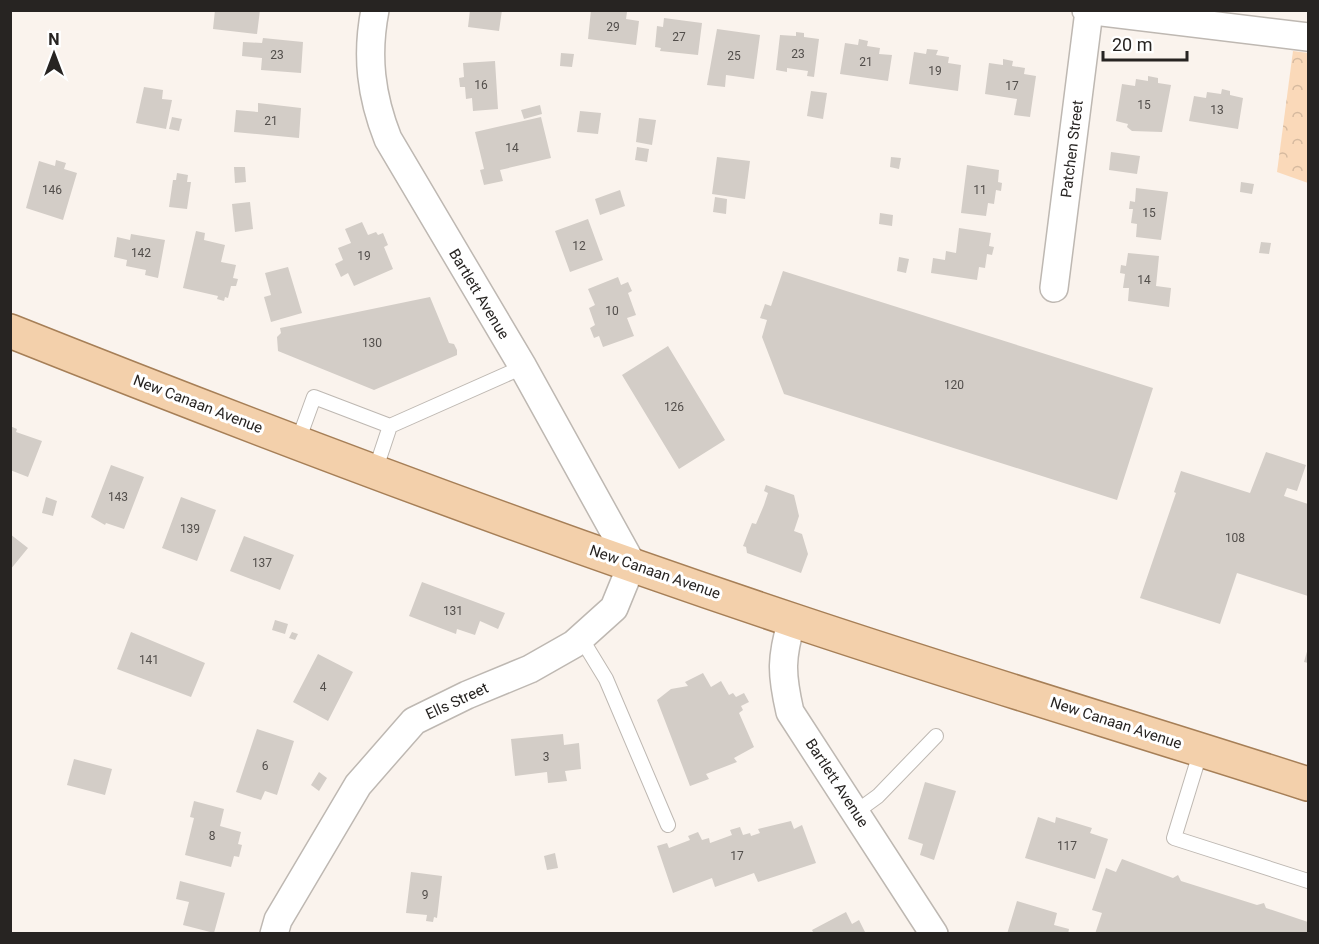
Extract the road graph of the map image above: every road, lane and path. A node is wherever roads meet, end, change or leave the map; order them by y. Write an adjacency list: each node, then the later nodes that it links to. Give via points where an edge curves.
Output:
1 (375, 10): 6 (street, Bartlett Avenue, via 370,73 388,139)
2 (1088, 11): 3 (street); 4 (street, Patchen Street)
3 (1308, 38)
4 (1054, 288)
5 (10, 331): 8 (main road, New Canaan Avenue)
6 (523, 367): 7 (lane); 10 (street, Bartlett Avenue)
7 (390, 426): 8 (lane, via 314,397); 9 (lane)
8 (298, 441): 9 (main road, New Canaan Avenue)
9 (375, 471): 10 (main road, New Canaan Avenue)
10 (632, 564): 11 (main road, New Canaan Avenue); 12 (street, Ells Street, via 614,608)
11 (792, 620): 14 (main road, New Canaan Avenue); 16 (street, Bartlett Avenue, via 782,676 790,712)
12 (580, 638): 17 (lane, via 606,679); 19 (street, Ells Street, via 530,669 414,722 357,784)
13 (936, 736): 16 (lane, via 878,796)
14 (1201, 750): 15 (main road, New Canaan Avenue); 18 (lane, via 1174,838)
15 (1308, 784)
16 (856, 812): 20 (street, Bartlett Avenue)
17 (668, 825)
18 (1308, 881)
19 (274, 933)
20 (934, 933)

